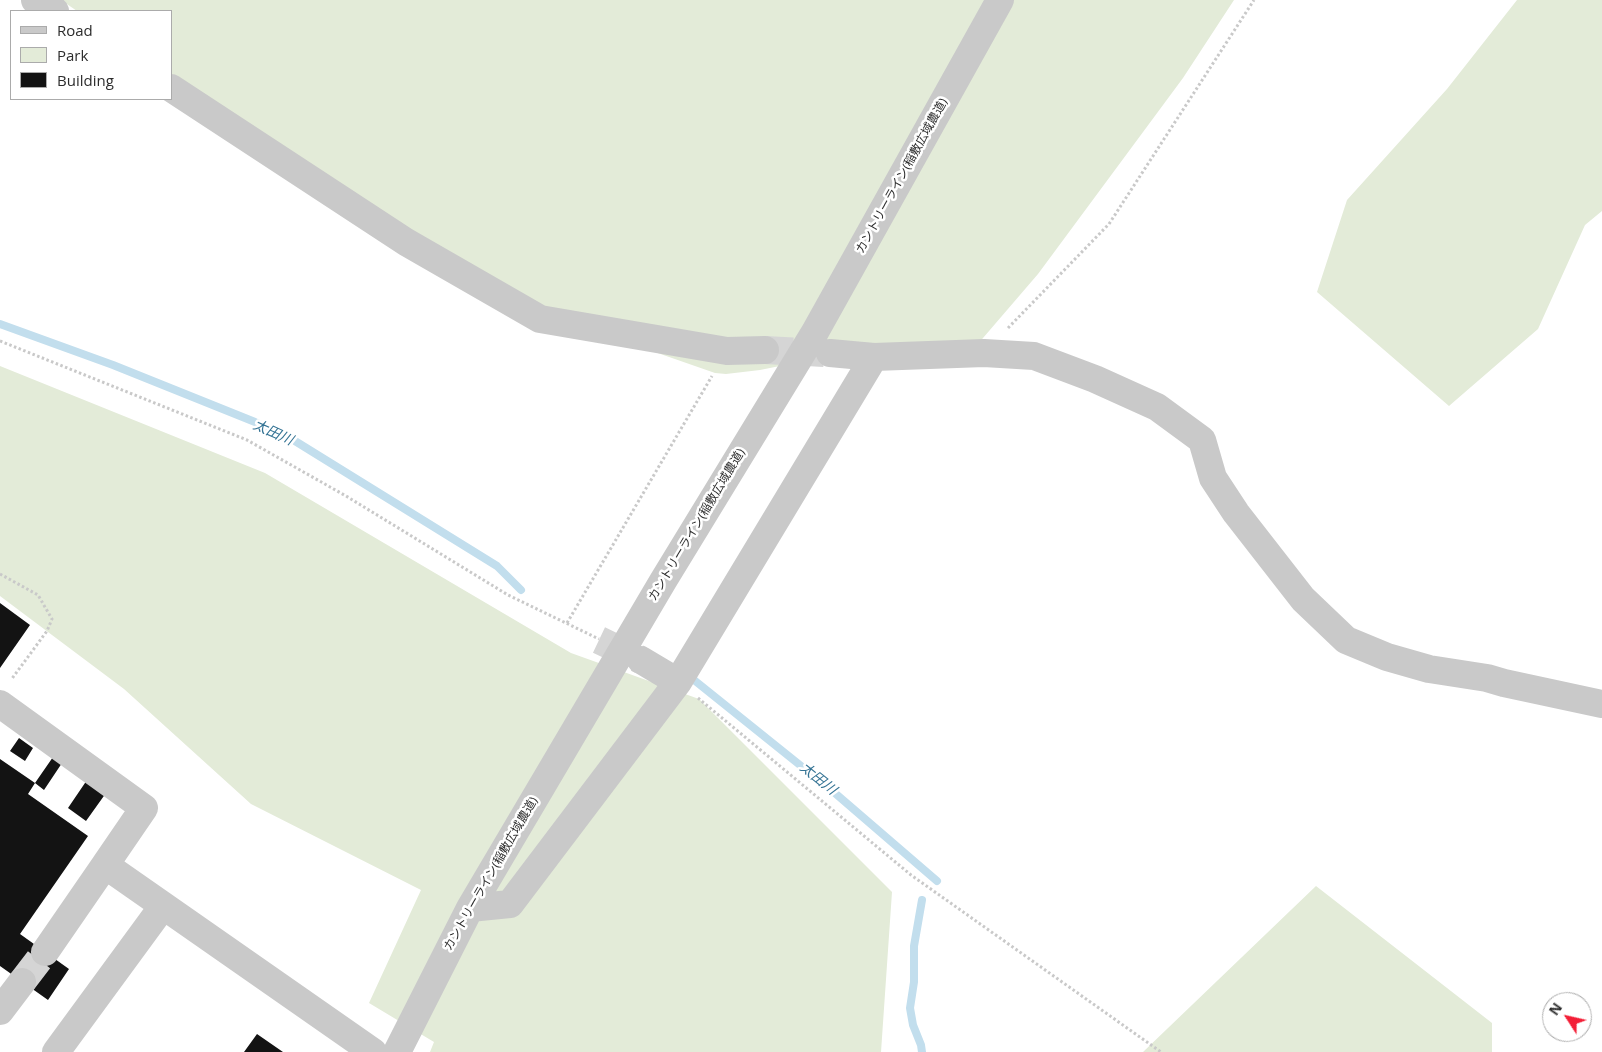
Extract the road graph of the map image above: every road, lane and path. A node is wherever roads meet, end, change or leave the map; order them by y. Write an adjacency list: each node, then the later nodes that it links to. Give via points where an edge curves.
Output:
1 (35, 0): 4 (street)
2 (1000, 0): 21 (street, カントリーライン(稲敷広域農道), via 814,332)
3 (1254, 0): 9 (path, via 1109,224)
4 (53, 10)
5 (172, 89): 8 (street, via 406,242 540,319)
6 (0, 340): 13 (path, via 247,440 508,595)
7 (766, 350): 8 (street)
8 (727, 351): 13 (path)
9 (984, 353): 11 (street); 18 (street, via 1034,356 1095,380 1157,407 1202,440 1213,478 1236,514 1303,600 1346,640 1387,657 1429,669 1487,678)
10 (830, 354): 11 (street)
11 (874, 358): 16 (street)
12 (0, 574): 17 (path, via 38,595 52,619)
13 (567, 623): 14 (path)
14 (599, 640)
15 (640, 660): 16 (street)
16 (678, 682): 21 (street, via 510,904); 28 (path, via 911,875)
17 (3, 695): 19 (street, via 144,808)
18 (1602, 704)
19 (105, 865): 20 (street); 22 (street)
20 (163, 906): 25 (street); 26 (street)
21 (470, 908): 27 (street, カントリーライン(稲敷広域農道))
22 (44, 952)
23 (22, 982): 24 (street)
24 (0, 1012)
25 (56, 1052)
26 (373, 1052)
27 (397, 1052)
28 (1161, 1052)

